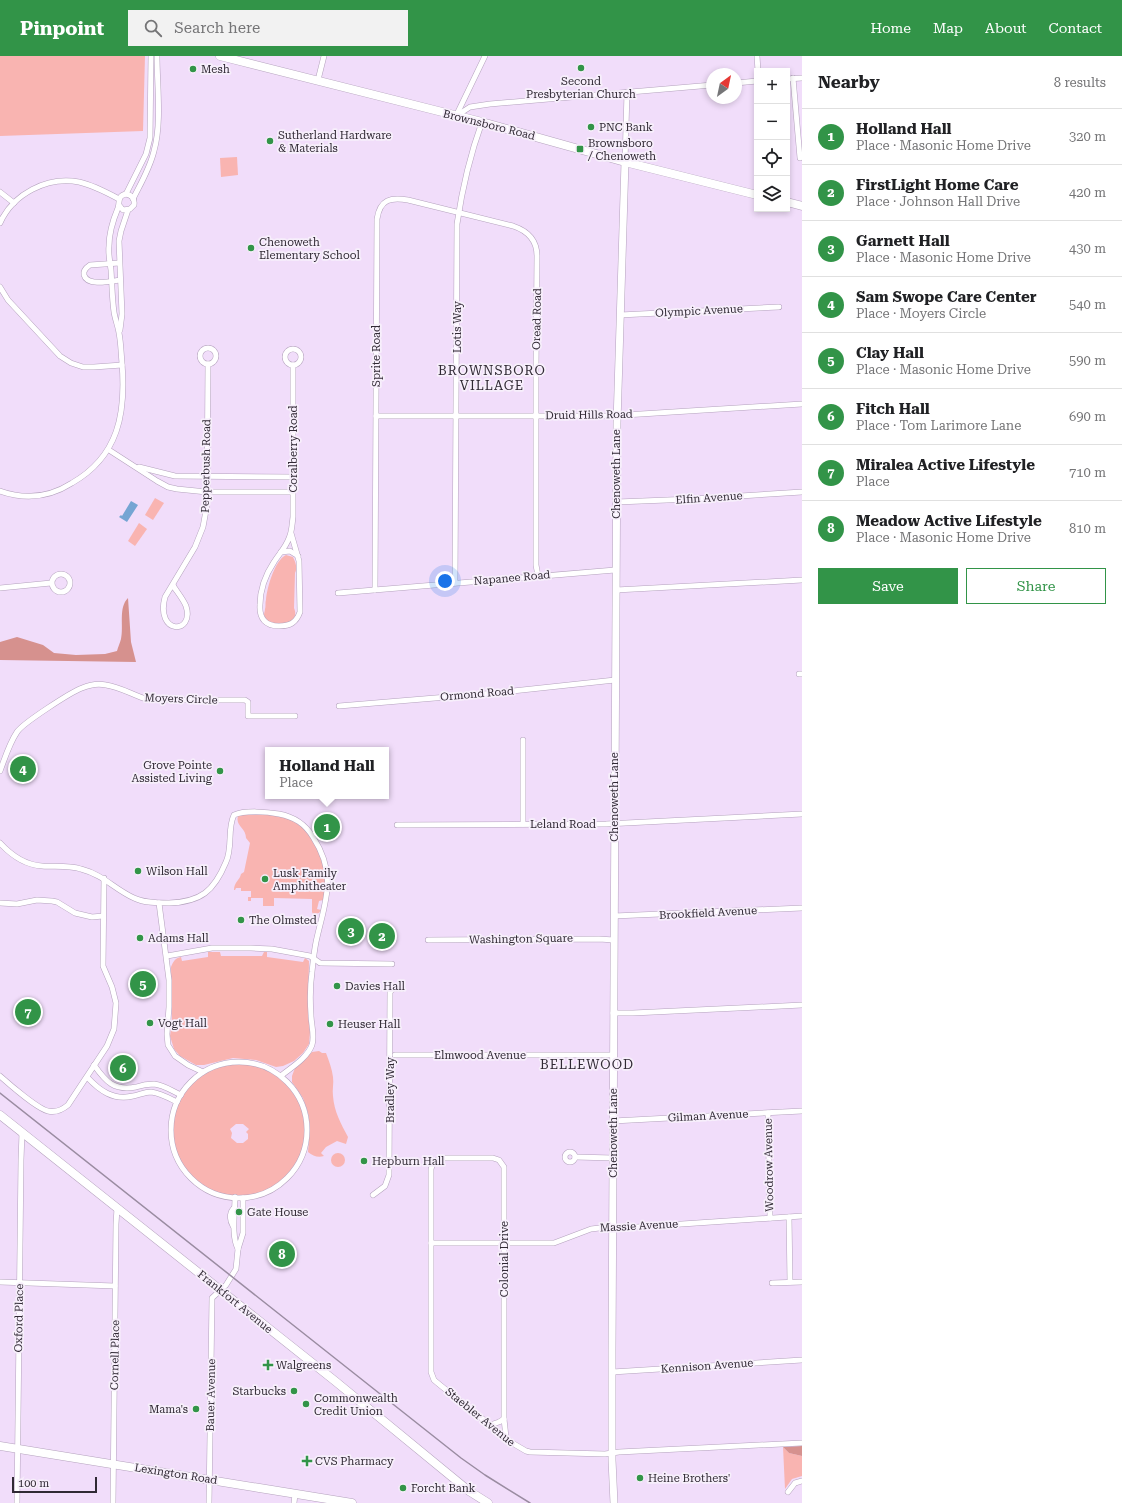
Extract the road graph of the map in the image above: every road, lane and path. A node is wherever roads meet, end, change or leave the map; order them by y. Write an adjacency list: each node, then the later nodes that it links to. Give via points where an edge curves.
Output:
1 (151, 56): 21 (street, via 149,142 146,154)
2 (157, 56): 24 (street, via 158,124 155,147 148,170)
3 (220, 56): 11 (main road, Brownsboro Road)
4 (324, 56): 11 (street)
5 (485, 56): 16 (street)
6 (757, 56): 7 (street)
7 (758, 68)
8 (794, 78): 9 (street); 10 (street); 18 (street)
9 (802, 78)
10 (790, 79)
11 (318, 80): 16 (main road, Brownsboro Road)
12 (754, 81): 13 (street)
13 (742, 82)
14 (706, 85): 15 (street)
15 (627, 92): 16 (street, via 490,104 470,107); 19 (street, Chenoweth Lane)
16 (455, 116): 17 (main road, Brownsboro Road)
17 (482, 122): 19 (main road, Brownsboro Road); 30 (street, Lotis Way, via 473,149)
18 (800, 158)
19 (625, 162): 22 (main road, Brownsboro Road); 39 (main road, Chenoweth Lane)
20 (0, 192): 25 (street)
21 (126, 194): 23 (street); 24 (street)
22 (754, 194)
23 (119, 199): 25 (street, via 86,184 63,181 39,186); 27 (street)
24 (134, 199): 29 (street, via 134,205)
25 (14, 203): 31 (street)
26 (790, 203): 28 (main road)
27 (119, 205): 29 (street); 33 (street, via 108,247)
28 (802, 206)
29 (128, 210): 34 (street, via 119,241)
30 (459, 213): 45 (street, Sprite Road, via 400,198 385,202 378,211); 46 (street, Lotis Way); 47 (street, Oread Road, via 521,229 530,235 535,244)
31 (2, 214): 32 (street)
32 (0, 223)
33 (110, 263): 34 (street); 36 (street); 36 (street, via 90,265 84,270 84,276 90,282)
34 (119, 263): 35 (street)
35 (120, 280): 36 (street); 40 (street, via 122,314)
36 (112, 281): 40 (street, via 114,313)
37 (0, 287): 41 (street, via 8,300 60,356 71,363 94,367)
38 (779, 307): 39 (street, Olympic Avenue)
39 (620, 315): 48 (main road, Chenoweth Lane)
40 (119, 333): 41 (street)
41 (122, 364): 49 (street, via 122,408)
42 (208, 364): 51 (street, Pepperbush Road)
43 (293, 365): 52 (street, Coralberry Road)
44 (802, 404): 48 (street, Druid Hills Road)
45 (376, 416): 46 (street, Druid Hills Road); 68 (street, Sprite Road)
46 (456, 416): 47 (street, Druid Hills Road); 65 (street, Lotis Way)
47 (536, 416): 48 (street, Druid Hills Road); 62 (street, Oread Road)
48 (617, 416): 57 (main road, Chenoweth Lane)
49 (109, 450): 50 (street); 53 (street, via 82,478 58,491 27,497)
50 (135, 466): 51 (street, via 175,476); 54 (street, via 168,487)
51 (206, 477): 52 (street); 54 (street, Pepperbush Road)
52 (293, 477): 55 (street, Coralberry Road)
53 (0, 491)
54 (207, 492): 55 (street); 66 (street, Pepperbush Road, via 203,527)
55 (293, 492): 58 (street, Coralberry Road)
56 (802, 492): 57 (street, Elfin Avenue)
57 (616, 502): 61 (main road, Chenoweth Lane)
58 (291, 533): 59 (street, Coralberry Road); 60 (street, Coralberry Road)
59 (282, 552): 60 (street, via 290,551); 60 (street, Coralberry Road, via 266,577 260,605 262,620 272,626 288,626 300,612)
60 (298, 556)
61 (615, 570): 62 (street, Napanee Road); 69 (main road, Chenoweth Lane)
62 (538, 576): 65 (street, Napanee Road)
63 (802, 580): 69 (street)
64 (51, 583): 67 (street)
65 (455, 583): 68 (street, Napanee Road)
66 (174, 584): 66 (street, Pepperbush Road, via 165,597 164,613 169,625 175,628 184,623 186,609)
67 (0, 588)
68 (375, 590): 70 (street, Napanee Road)
69 (616, 590): 71 (main road, Chenoweth Lane)
70 (338, 593)
71 (615, 680): 72 (street, Ormond Road); 78 (main road, Chenoweth Lane)
72 (339, 706)
73 (295, 716): 75 (street, Moyers Circle, via 248,716 248,702 245,700 149,700 105,684 93,685 81,688 22,725 12,741)
74 (523, 740): 77 (street)
75 (0, 771)
76 (802, 814): 78 (street, Leland Road)
77 (523, 824): 78 (street, Leland Road); 79 (street, Leland Road)
78 (614, 824): 86 (main road, Chenoweth Lane)
79 (397, 825)
80 (1, 846): 81 (street, via 17,858 33,865 79,868)
81 (104, 878): 83 (street, via 132,897); 85 (street)
82 (0, 903): 85 (street, via 52,901 75,913 92,917)
83 (159, 903): 89 (street); 90 (street, via 194,900 214,884 230,851 234,815 240,812 289,816 309,830 322,851 327,869 326,904 315,944)
84 (802, 908): 86 (street, Brookfield Avenue)
85 (103, 916): 97 (street, via 103,966 116,1003 116,1016 111,1038)
86 (614, 916): 88 (main road, Chenoweth Lane)
87 (428, 940): 88 (street, Washington Square)
88 (614, 940): 94 (main road, Chenoweth Lane)
89 (167, 956): 90 (street, via 212,948 251,948 292,952); 98 (street, via 168,1045 175,1056)
90 (314, 959): 91 (street, via 320,963); 99 (street, via 311,994 312,1045 304,1056)
91 (392, 964)
92 (402, 989): 112 (street, Bradley Way, via 394,988 390,992 389,1175 385,1186)
93 (802, 1005): 94 (street)
94 (613, 1013): 96 (main road, Chenoweth Lane)
95 (395, 1055): 96 (street, Elmwood Avenue)
96 (613, 1055): 107 (main road, Chenoweth Lane)
97 (94, 1065): 101 (street); 102 (street, via 106,1080 116,1087 153,1084)
98 (204, 1072): 99 (street, via 228,1062 240,1061 266,1066); 102 (street, via 195,1078)
99 (282, 1075): 114 (street, via 295,1090 306,1113 307,1137 302,1156 295,1169 282,1183)
100 (0, 1076): 101 (street, via 43,1110 56,1112 68,1105)
101 (86, 1077): 103 (street, via 110,1095 125,1098 150,1092)
102 (181, 1095): 103 (street)
103 (177, 1102): 113 (street, via 173,1116 172,1138 183,1169 198,1185 208,1191)
104 (802, 1111): 105 (street, Gilman Avenue)
105 (768, 1112): 107 (street, Gilman Avenue); 118 (street, Woodrow Avenue)
106 (0, 1115): 108 (main road, Frankfort Avenue)
107 (613, 1121): 111 (main road, Chenoweth Lane)
108 (22, 1133): 115 (main road, Frankfort Avenue); 126 (street, Oxford Place)
109 (575, 1157): 111 (street)
110 (440, 1158): 120 (street, Staebler Avenue, via 433,1163 431,1169); 121 (street, Colonial Drive, via 493,1158 503,1163)
111 (613, 1158): 119 (main road, Chenoweth Lane)
112 (373, 1196)
113 (235, 1197): 114 (street); 122 (street, via 234,1228)
114 (243, 1200): 122 (street, via 243,1228)
115 (117, 1208): 128 (street, Cornell Place); 129 (main road, Frankfort Avenue)
116 (802, 1216): 117 (street, Massie Avenue)
117 (789, 1217): 118 (street, Massie Avenue); 124 (street)
118 (770, 1218): 119 (street, Massie Avenue)
119 (613, 1227): 121 (street, Massie Avenue, via 591,1229 554,1243); 131 (main road, Chenoweth Lane)
120 (431, 1243): 121 (street, Massie Avenue); 133 (street, Staebler Avenue, via 432,1377)
121 (505, 1243): 132 (street, Colonial Drive)
122 (238, 1249): 129 (street, Bauer Avenue, via 236,1269)
123 (0, 1282): 126 (street)
124 (790, 1282): 125 (street); 127 (street)
125 (802, 1282)
126 (19, 1283): 128 (street); 137 (street, Oxford Place)
127 (772, 1283)
128 (115, 1286): 139 (street, Cornell Place)
129 (220, 1290): 140 (street, Bauer Avenue, via 212,1298); 142 (main road, Frankfort Avenue)
130 (802, 1360): 131 (street, Kennison Avenue)
131 (612, 1372): 138 (main road, Chenoweth Lane)
132 (504, 1419): 133 (street); 134 (street, Colonial Drive)
133 (490, 1425): 134 (street, Staebler Avenue)
134 (506, 1437): 138 (street, Staebler Avenue, via 521,1449 530,1452)
135 (802, 1443): 138 (street, Staebler Avenue)
136 (0, 1446): 137 (main road, Lexington Road)
137 (17, 1449): 139 (main road, Lexington Road); 145 (street, Oxford Place)
138 (612, 1454): 152 (main road, Chenoweth Lane)
139 (113, 1464): 140 (main road, Lexington Road); 146 (street, Cornell Place)
140 (210, 1480): 144 (main road, Lexington Road); 147 (street, Bauer Avenue)
141 (802, 1481): 143 (street, via 795,1483)
142 (468, 1491): 150 (main road, Frankfort Avenue); 151 (main road, Frankfort Avenue)
143 (788, 1492)
144 (294, 1494): 148 (street); 149 (main road, Lexington Road)
145 (17, 1503)
146 (113, 1503)
147 (209, 1503)
148 (294, 1503)
149 (352, 1503)
150 (480, 1503)
151 (488, 1503)
152 (614, 1503)

